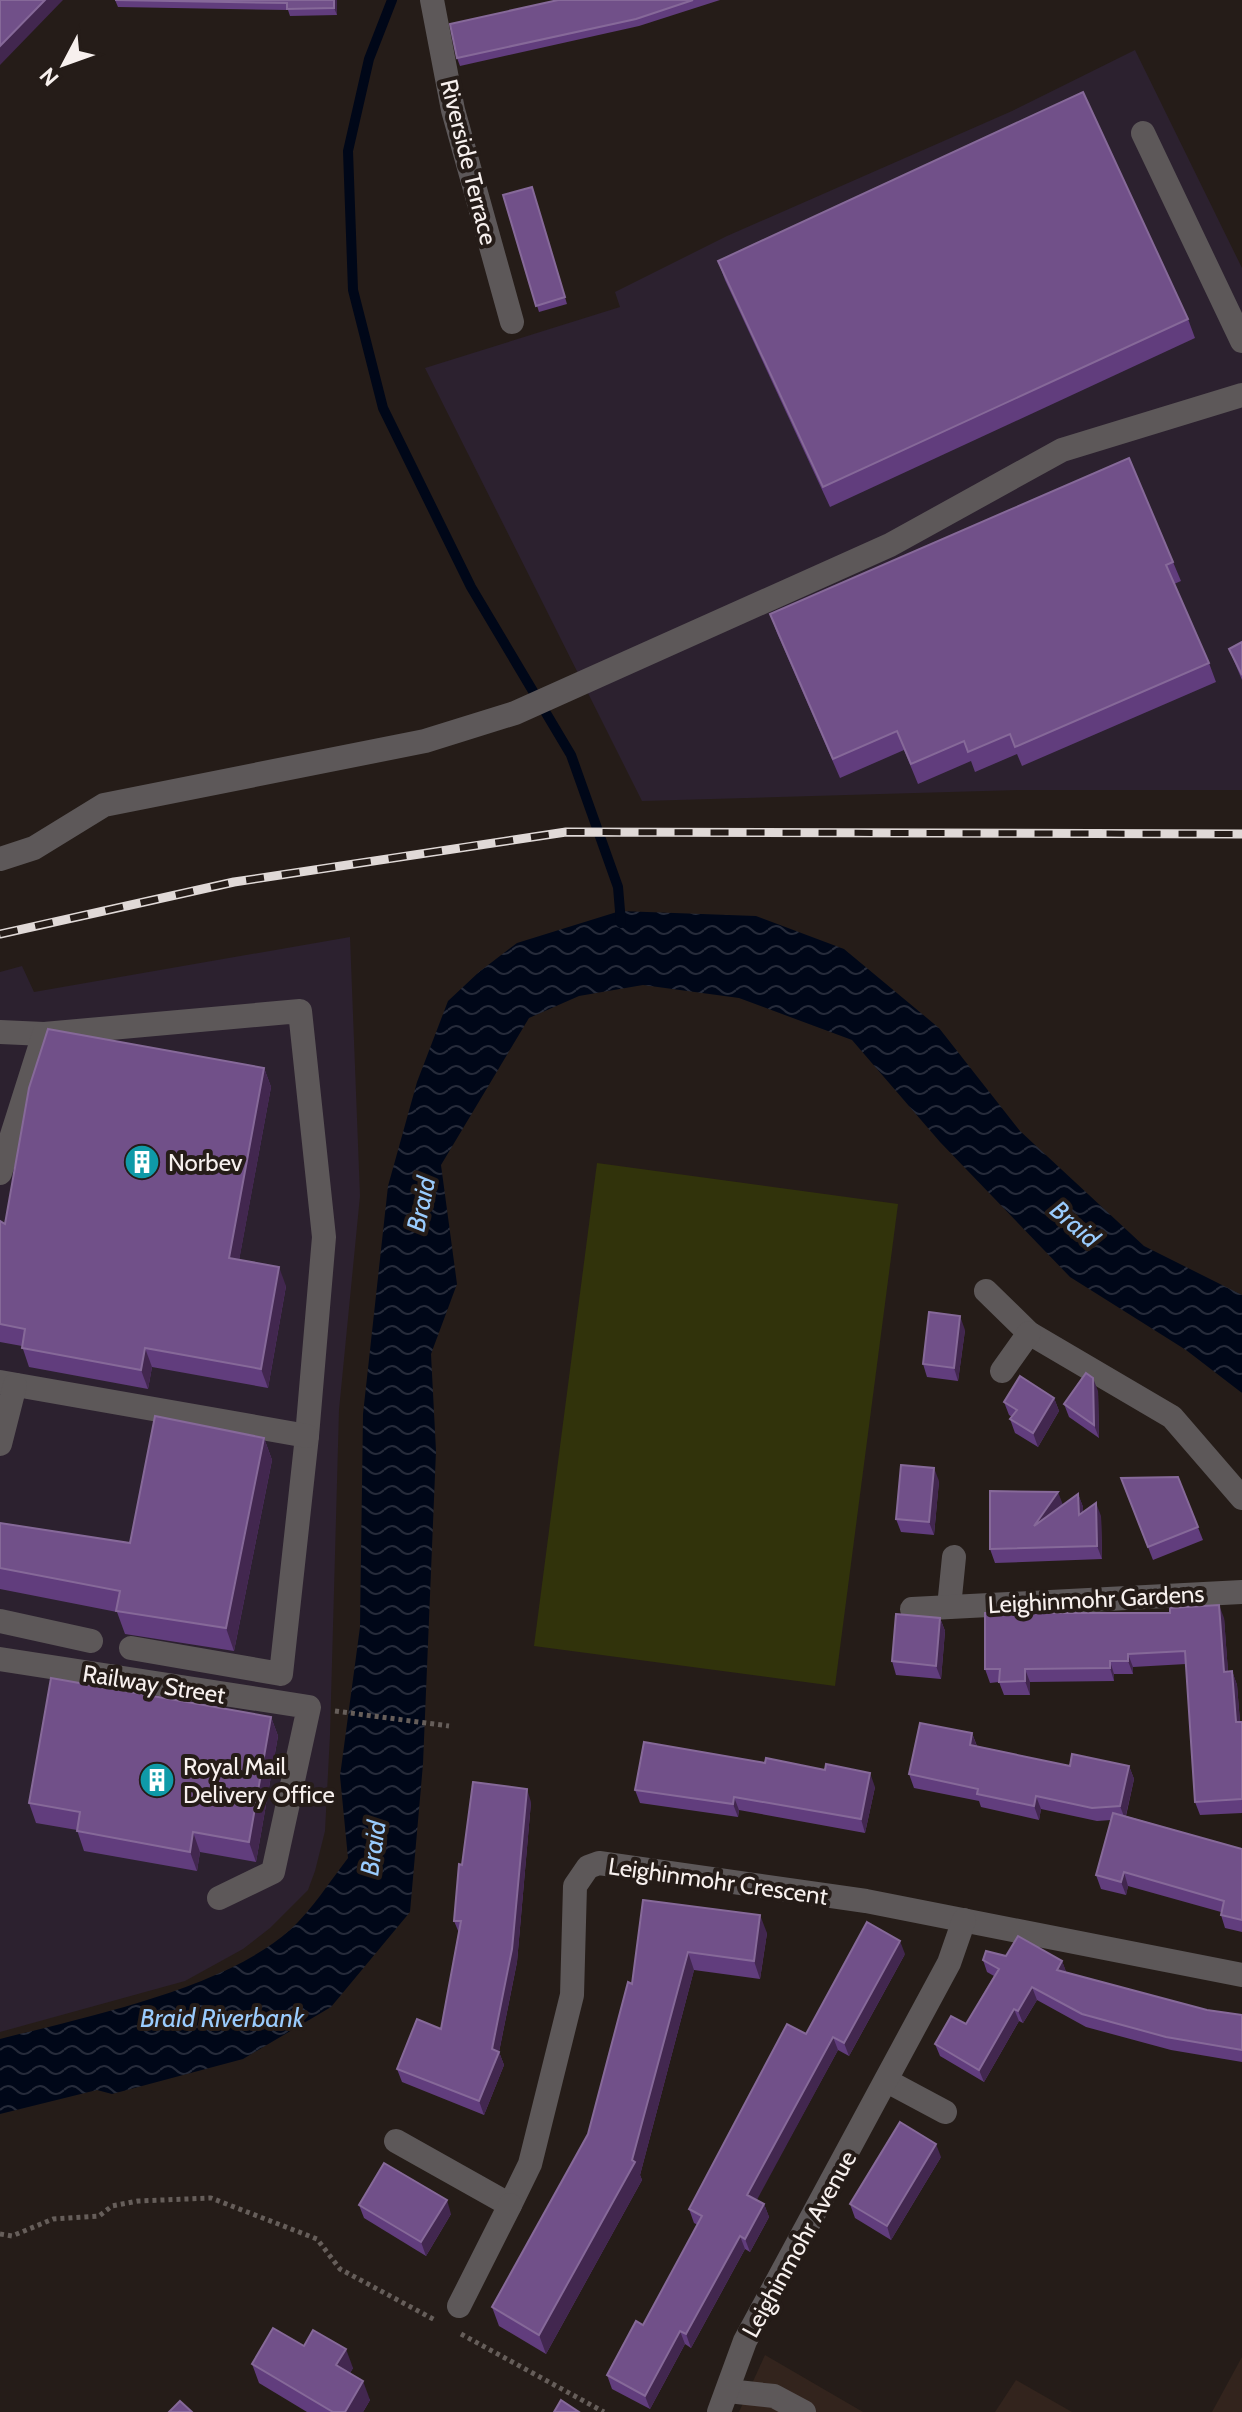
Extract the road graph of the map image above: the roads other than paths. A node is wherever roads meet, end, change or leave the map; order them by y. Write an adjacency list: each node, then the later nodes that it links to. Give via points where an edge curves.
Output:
1 (432, 0): 3 (street, Riverside Terrace, via 453,110)
2 (1143, 133): 4 (street)
3 (512, 322)
4 (1242, 341)
5 (1242, 395): 6 (street, via 1062,450 890,545 515,713 425,741 104,805 34,848)
6 (0, 859)
7 (0, 1032): 8 (street)
8 (44, 1034): 9 (street); 14 (street, via 300,1011 324,1237)
9 (0, 1173)
10 (986, 1291): 11 (street)
11 (1029, 1333): 12 (street); 16 (street, via 1172,1417)
12 (1002, 1371)
13 (7, 1384): 14 (street); 15 (street)
14 (307, 1436): 23 (street, via 281,1674)
15 (0, 1444)
16 (1242, 1498)
17 (954, 1557): 19 (street)
18 (1242, 1592): 19 (street, Leighinmohr Gardens)
19 (949, 1607): 20 (street, Leighinmohr Gardens)
20 (912, 1609)
21 (0, 1621): 22 (street)
22 (91, 1641)
23 (131, 1648)
24 (0, 1659): 25 (street, Railway Street, via 318,1709 273,1872)
25 (219, 1898)
26 (964, 1920): 27 (street, Leighinmohr Crescent); 28 (street, Leighinmohr Avenue, via 949,1963); 31 (street, Leighinmohr Crescent, via 624,1864 588,1867 579,1875 573,1896 572,1995 530,2164)
27 (1242, 1975)
28 (887, 2081): 29 (street); 33 (street, Leighinmohr Avenue, via 745,2341)
29 (945, 2112)
30 (396, 2141): 31 (street)
31 (510, 2205): 32 (street)
32 (459, 2306)
33 (724, 2402): 34 (street, via 774,2396)
34 (804, 2412)

